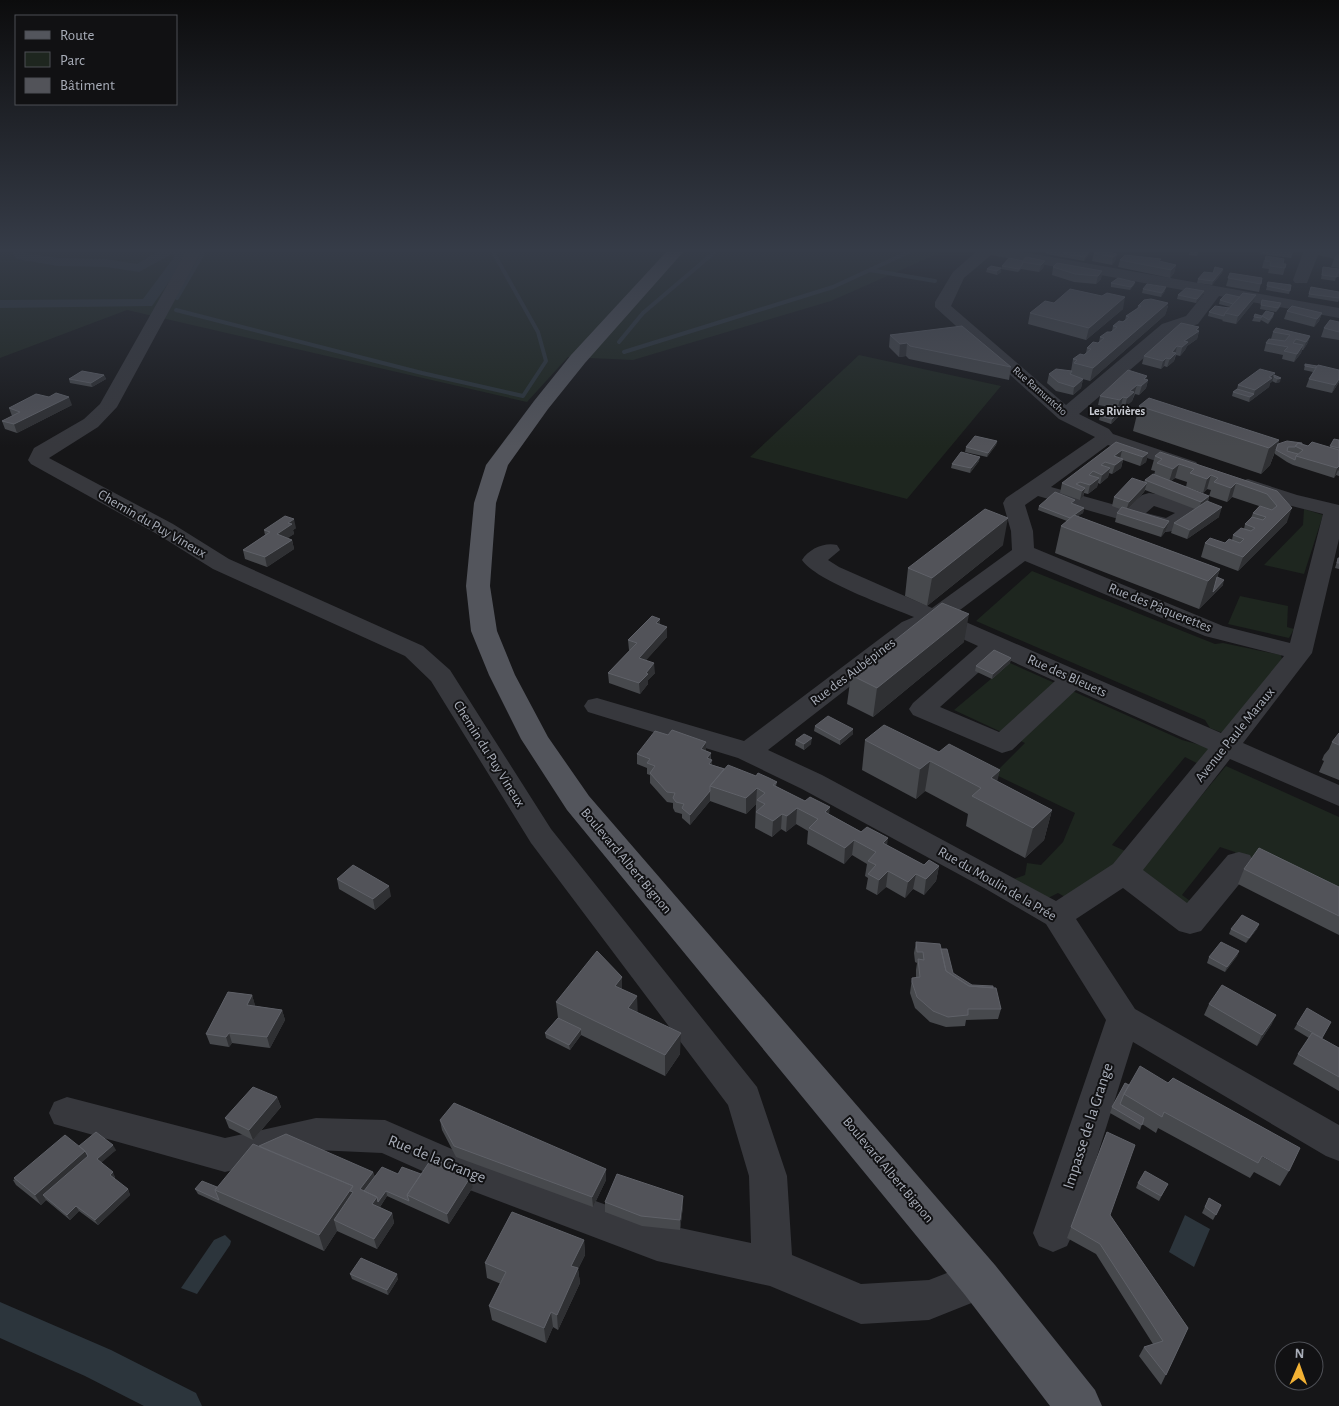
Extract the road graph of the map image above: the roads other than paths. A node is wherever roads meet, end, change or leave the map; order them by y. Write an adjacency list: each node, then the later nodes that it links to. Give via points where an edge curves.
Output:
1 (158, 316): 29 (street, Chemin du Puy Vineux, via 108,407 91,423 41,452 38,460 165,529 221,564 414,650 441,676 541,836 744,1098 768,1176)
2 (618, 316): 30 (main road, Boulevard Albert Bignon, via 578,359 498,464 485,503 480,546 478,586 484,631 535,740 578,803)
3 (953, 316): 5 (street, Rue Ramuntcho)
4 (1195, 316): 5 (street, via 1192,320 1168,328)
5 (1066, 415): 6 (street, Rue Ramuntcho)
6 (1106, 438): 7 (street, Rue Ramuntcho); 9 (street)
7 (1208, 472)
8 (1226, 478): 10 (street, via 1291,500)
9 (1034, 488): 11 (street); 13 (street, via 1014,503 1022,531)
10 (1337, 511): 16 (street, Avenue Paule Maraux)
11 (1131, 516)
12 (829, 550): 14 (street, Rue des Bleuets, via 813,560 830,572)
13 (1023, 552): 14 (street, Rue des Aubépines); 16 (street, Rue des Pâquerettes, via 1214,631)
14 (934, 618): 15 (street, Rue des Bleuets); 20 (street, Rue des Aubépines, via 912,627)
15 (994, 645): 17 (street, Rue des Bleuets); 17 (street, via 922,709 1002,744)
16 (1300, 653): 19 (street, Avenue Paule Maraux)
17 (1072, 678): 19 (street, Rue des Bleuets)
18 (597, 706): 20 (street, Rue du Moulin de la Prée)
19 (1226, 746): 21 (street, Rue des Bleuets); 23 (street, Avenue Paule Maraux)
20 (748, 752): 24 (street, Rue du Moulin de la Prée, via 812,782)
21 (1339, 796)
22 (1239, 863): 23 (street, via 1190,922)
23 (1124, 872): 24 (street, Avenue Paule Maraux)
24 (1057, 916): 25 (street, Rue du Moulin de la Prée)
25 (1124, 1019): 27 (street, Rue du Moulin de la Prée); 28 (street, Impasse de la Grange)
26 (67, 1113): 29 (street, Rue de la Grange, via 225,1155 316,1134 385,1137 451,1166 656,1242)
27 (1339, 1144)
28 (1053, 1233)
29 (772, 1267): 30 (street, via 861,1304 929,1300)
30 (980, 1280): 31 (main road, Boulevard Albert Bignon)
31 (1079, 1406)

